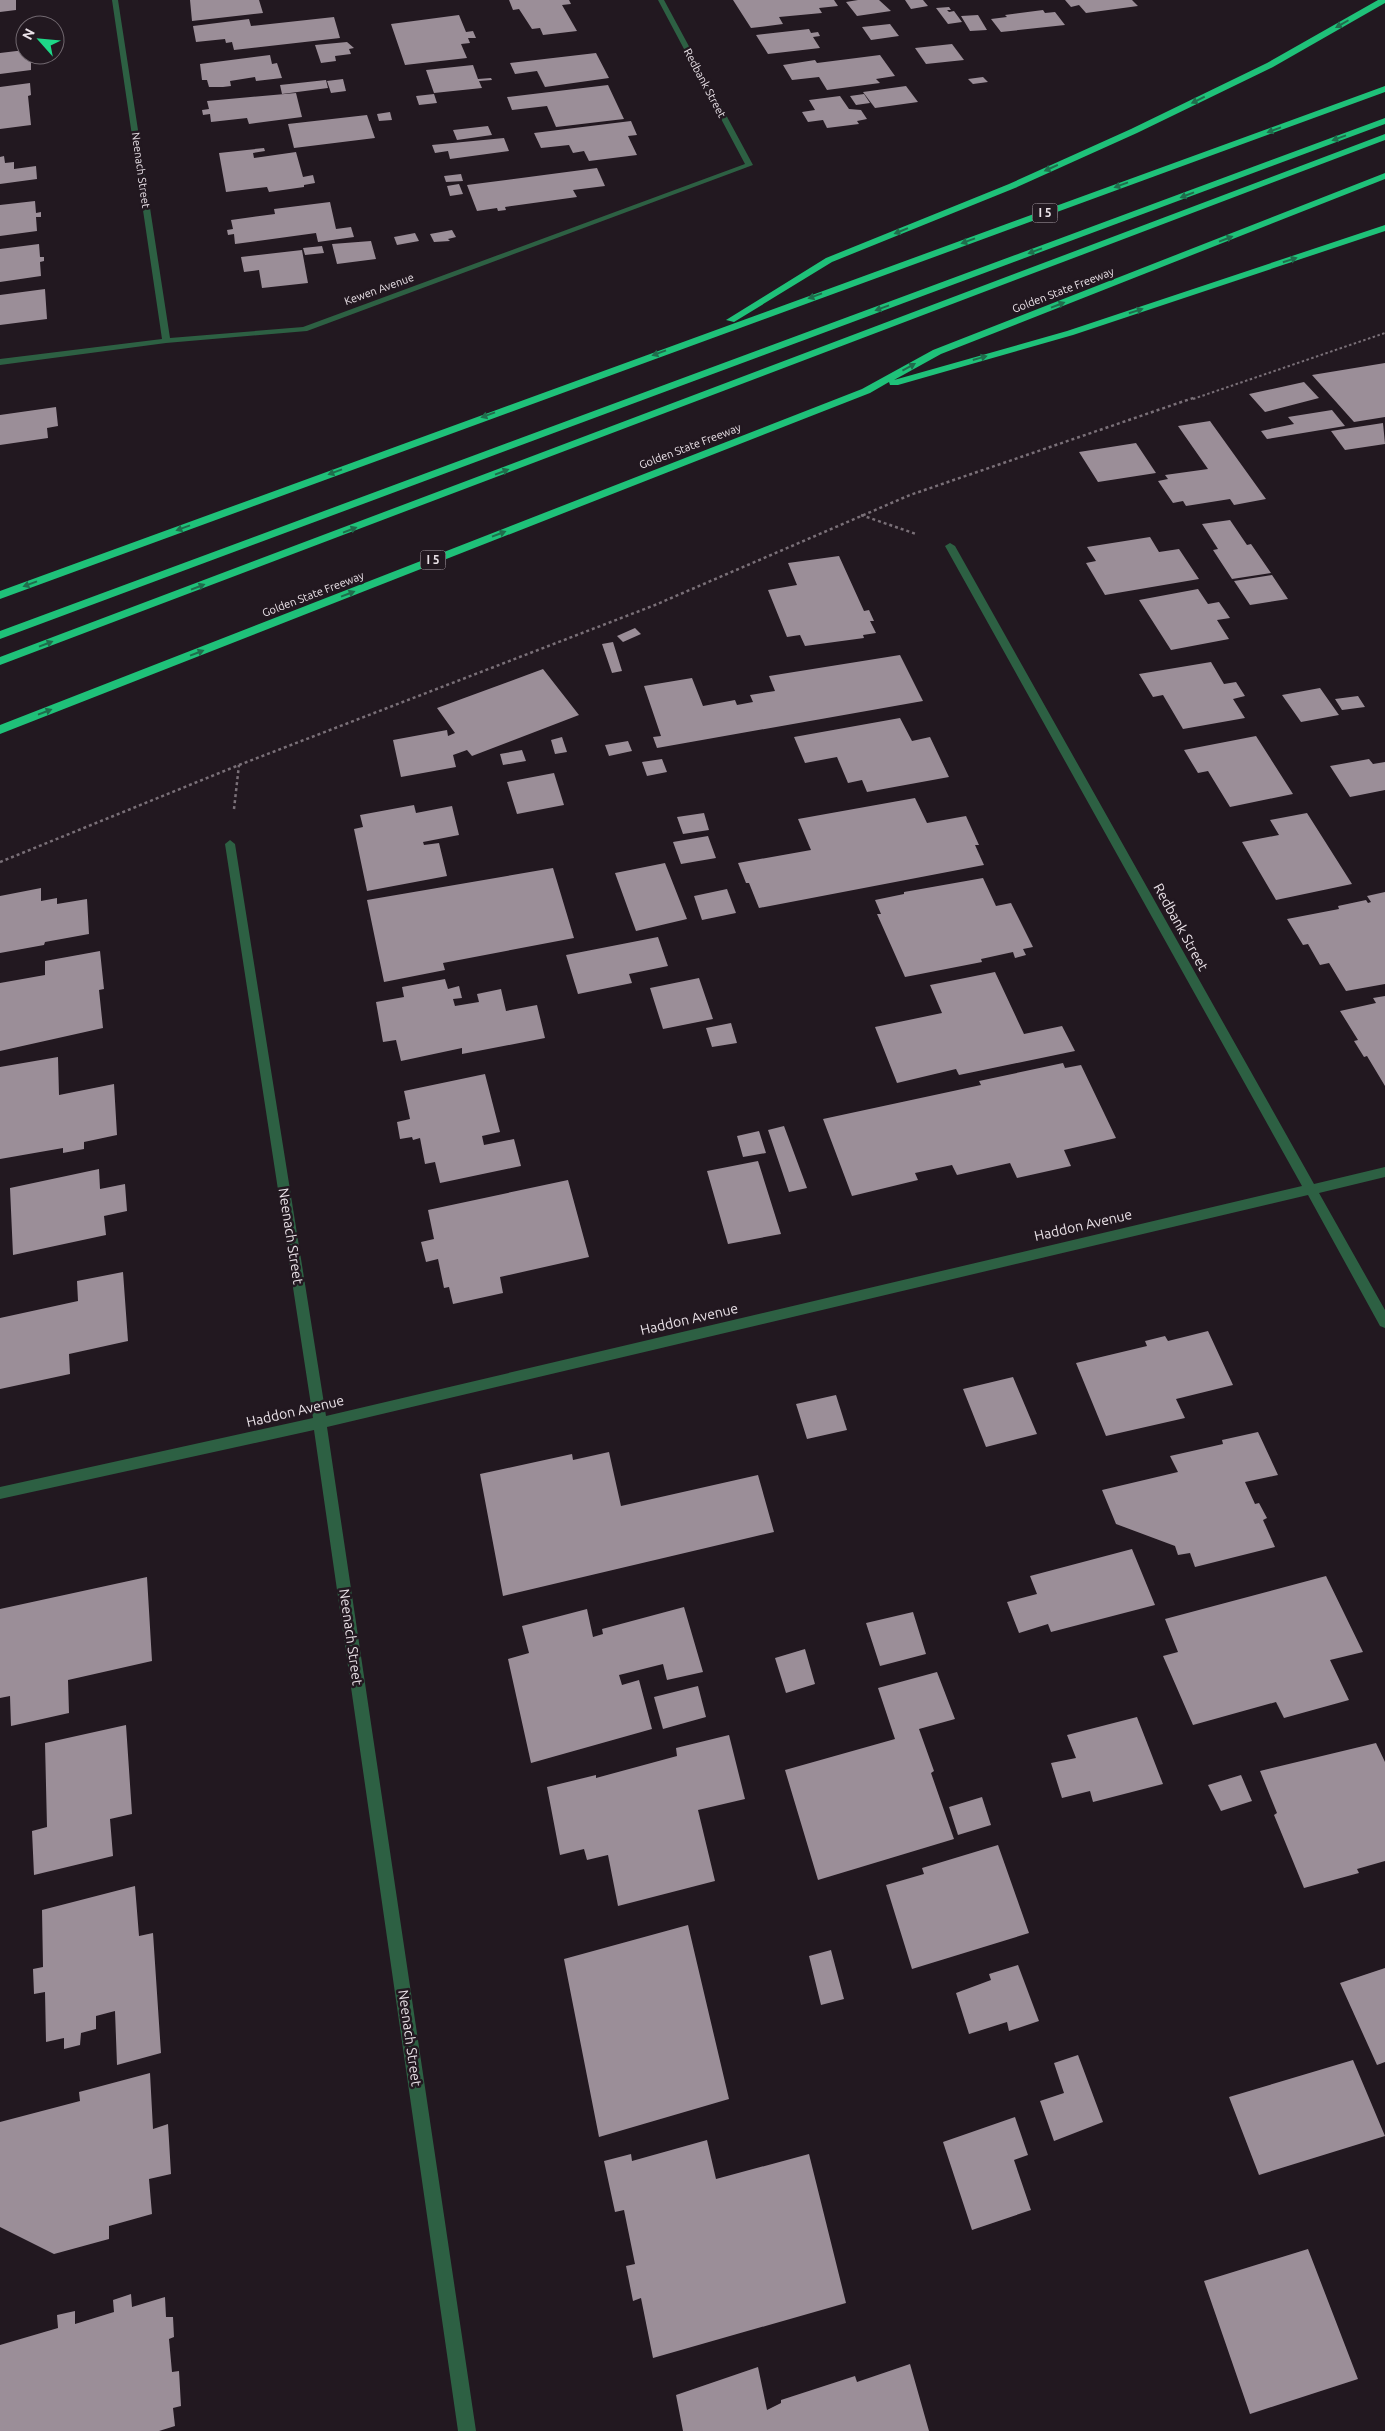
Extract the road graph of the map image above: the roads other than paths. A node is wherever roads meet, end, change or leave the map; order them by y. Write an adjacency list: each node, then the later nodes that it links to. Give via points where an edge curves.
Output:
1 (116, 0): 11 (street, Neenach Street)
2 (661, 0): 7 (street, Redbank Street)
3 (1384, 0): 10 (highway, one-way to 10, via 1270,65 1134,131 1012,186 829,260)
4 (1385, 89): 10 (highway, I 5, one-way to 10)
5 (1385, 121): 16 (highway, one-way to 16)
6 (1385, 137): 17 (highway, one-way to 6)
7 (749, 165): 11 (street, Kewen Avenue, via 304,329)
8 (1385, 176): 13 (highway, Golden State Freeway / I 5, one-way to 8, via 937,352)
9 (1385, 228): 13 (highway, one-way to 9, via 1070,333)
10 (705, 336): 15 (highway, I 5, one-way to 15)
11 (166, 341): 12 (street, Kewen Avenue)
12 (0, 362)
13 (866, 391): 18 (highway, Golden State Freeway / I 5, one-way to 13)
14 (950, 546): 21 (street, Redbank Street)
15 (0, 595)
16 (0, 635)
17 (0, 661)
18 (0, 730)
19 (230, 844): 23 (street, Neenach Street)
20 (1385, 1172): 21 (street, Haddon Avenue)
21 (1310, 1188): 22 (street, Redbank Street); 23 (street, Haddon Avenue)
22 (1385, 1322)
23 (320, 1423): 24 (street, Haddon Avenue); 25 (street, Neenach Street)
24 (0, 1493)
25 (467, 2431)

